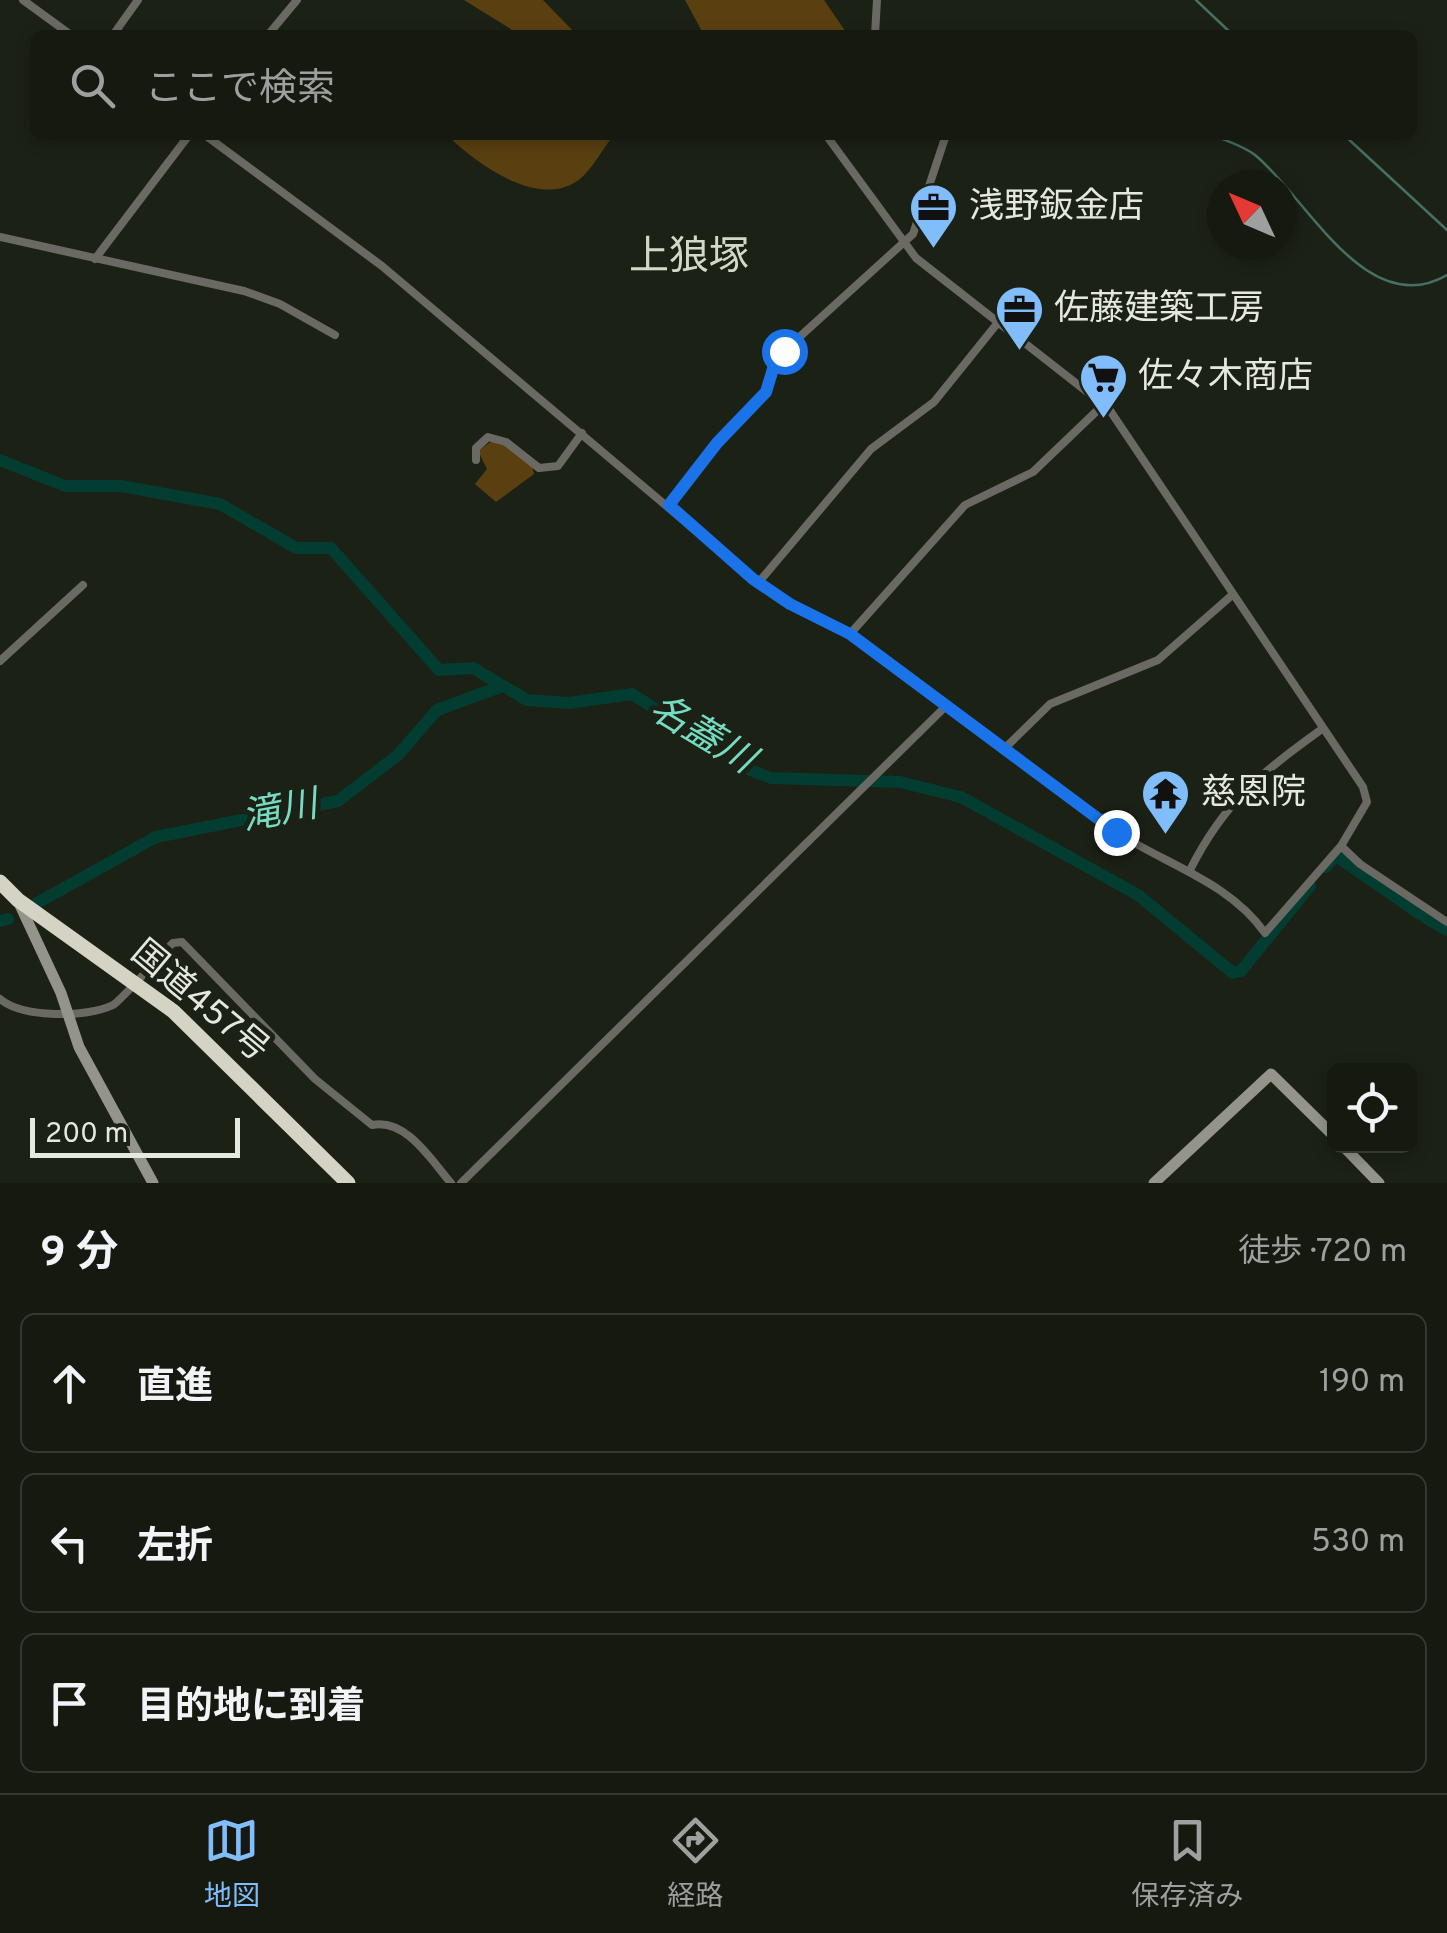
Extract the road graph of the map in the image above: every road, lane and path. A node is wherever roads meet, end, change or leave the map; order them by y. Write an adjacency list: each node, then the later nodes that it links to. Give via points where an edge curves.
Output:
1 (23, 0): 5 (street)
2 (138, 0): 6 (street)
3 (297, 0): 7 (street)
4 (877, 0): 8 (street)
5 (64, 30)
6 (117, 30)
7 (272, 30)
8 (875, 30)
9 (185, 140): 15 (street)
10 (212, 140): 19 (street, via 382,266)
11 (830, 140): 14 (street)
12 (944, 140): 14 (street, via 925,205)
13 (0, 236): 15 (street)
14 (905, 243): 16 (street); 21 (street, via 776,359 766,392)
15 (95, 260): 17 (street, via 244,292)
16 (1000, 320): 18 (street); 22 (street, via 934,402 871,449)
17 (335, 335)
18 (1104, 404): 24 (street); 25 (street, via 1033,472 965,505)
19 (582, 434): 20 (street, via 558,466 539,468 498,437 476,448); 21 (street)
20 (476, 460)
21 (669, 505): 22 (street)
22 (759, 582): 25 (street)
23 (84, 585): 26 (street)
24 (1232, 596): 28 (street); 29 (street, via 1158,660 1050,704)
25 (850, 634): 27 (street)
26 (0, 662)
27 (945, 707): 29 (street); 43 (street)
28 (1322, 730): 30 (street, via 1367,802); 31 (street, via 1232,800)
29 (1003, 750): 31 (street, via 1159,860)
30 (1341, 846): 31 (street, via 1265,933 1244,908); 34 (street)
31 (1190, 870)
32 (0, 882): 33 (highway, 国道457号)
33 (18, 900): 35 (highway, 国道457号); 37 (street)
34 (1447, 922)
35 (132, 982): 37 (street, via 114,1004); 41 (highway, 国道457号, via 173,1011); 42 (street, via 182,942 330,1092 372,1126 401,1130)
36 (0, 1000): 37 (street, via 12,1009)
37 (67, 1013): 40 (street, via 79,1048)
38 (1327, 1129): 44 (street, via 1270,1074)
39 (1350, 1153): 45 (street)
40 (153, 1183)
41 (348, 1183)
42 (451, 1183)
43 (461, 1183)
44 (1154, 1183)
45 (1379, 1183)

